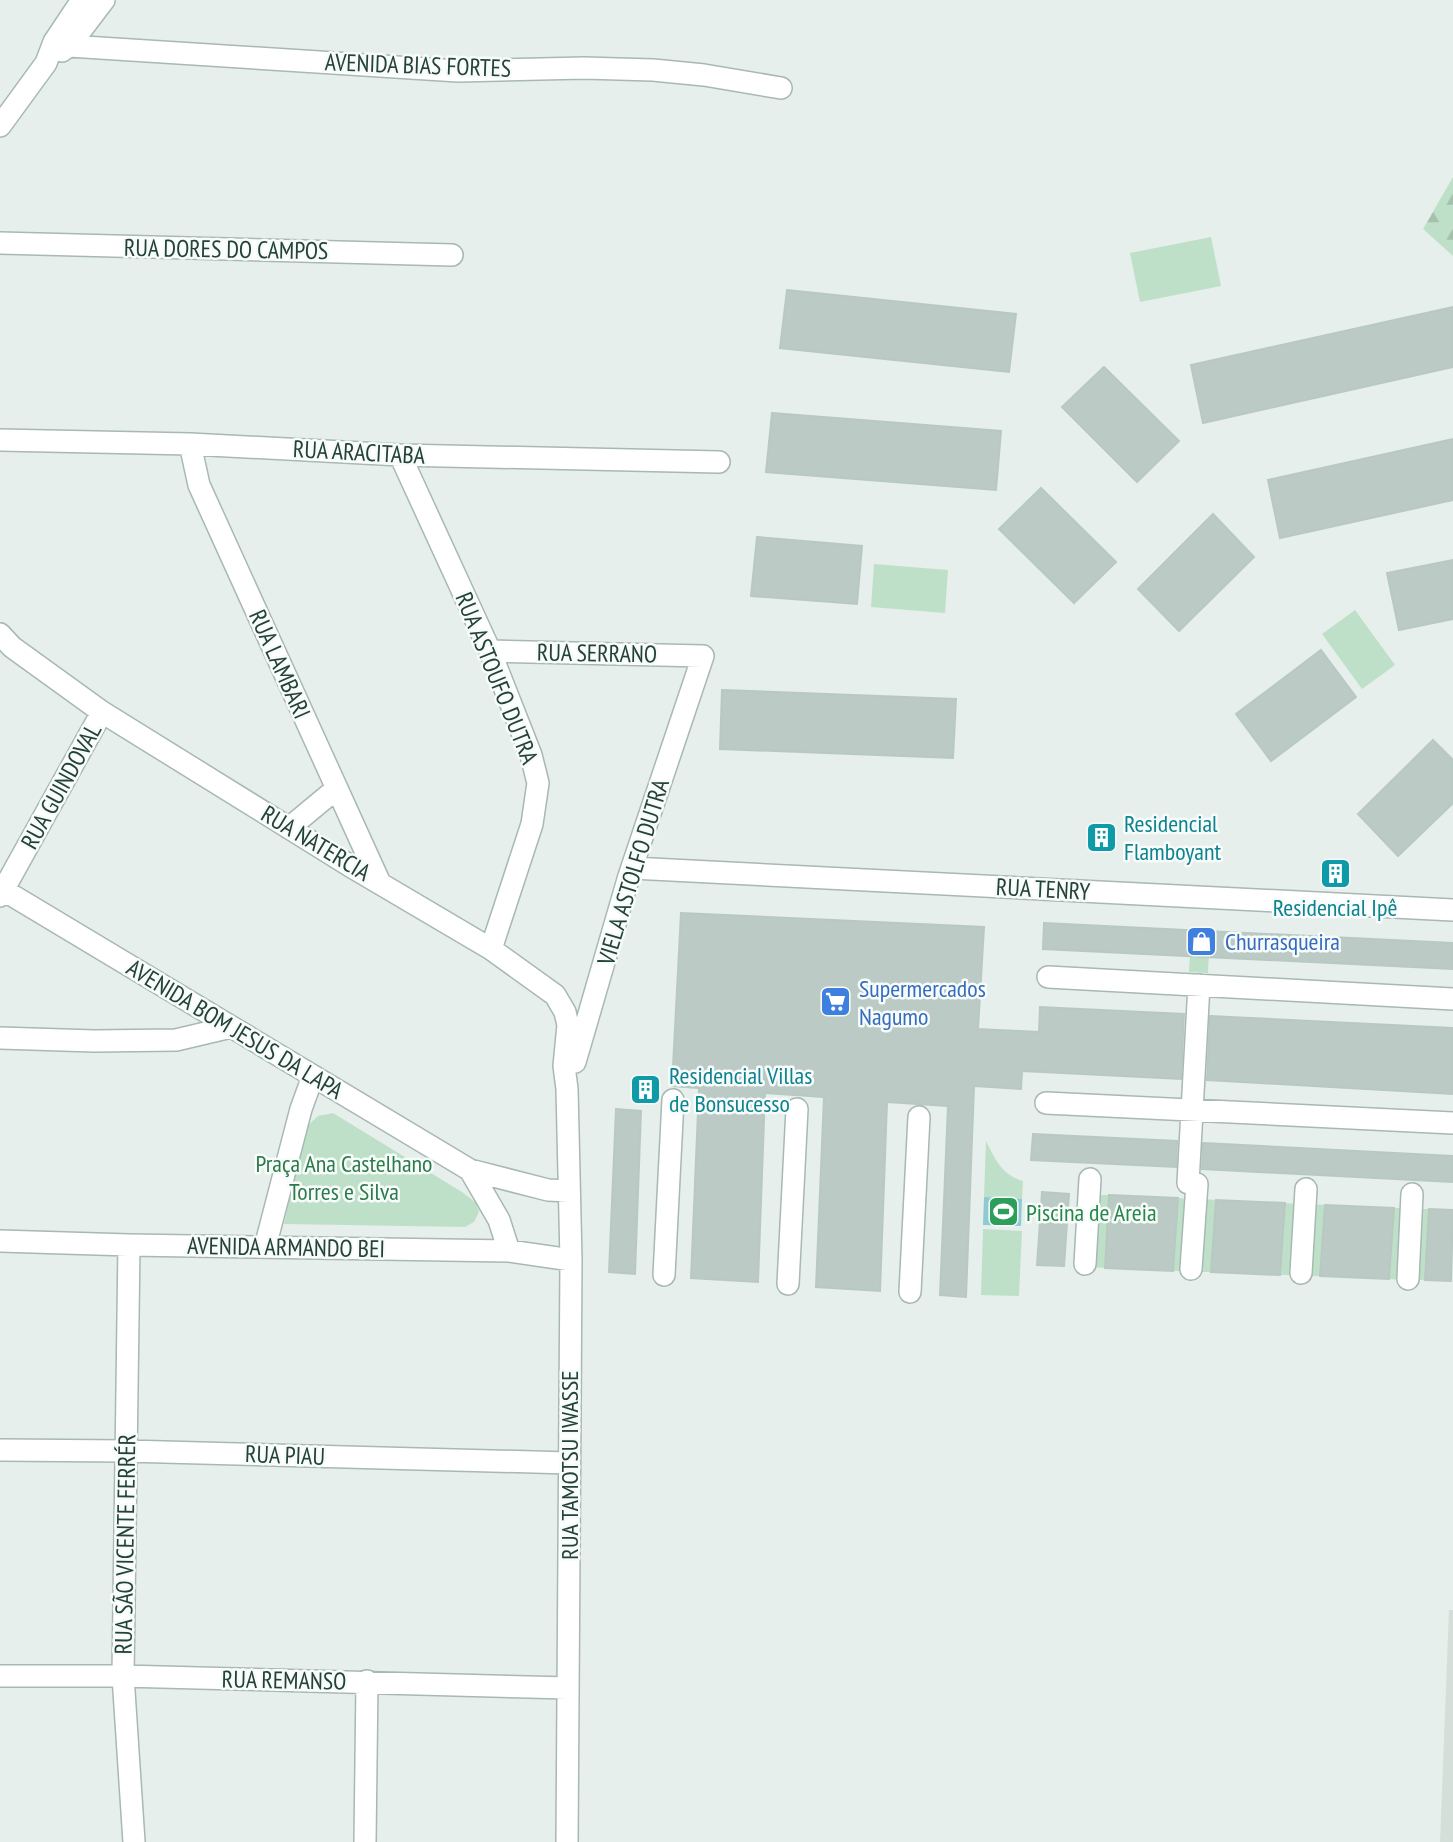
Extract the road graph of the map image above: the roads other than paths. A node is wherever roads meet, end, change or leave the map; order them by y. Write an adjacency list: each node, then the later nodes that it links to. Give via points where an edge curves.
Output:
1 (82, 0): 3 (street)
2 (104, 0): 3 (street)
3 (62, 44): 4 (street, AVENIDA BIAS FORTES, via 458,71 653,70); 5 (street)
4 (782, 88)
5 (0, 126)
6 (0, 243): 7 (street, RUA DORES DO CAMPOS)
7 (452, 255)
8 (0, 440): 9 (street, RUA ARACITABA)
9 (190, 444): 10 (street, RUA ARACITABA); 16 (street, RUA LAMBARI, via 199,485)
10 (400, 455): 11 (street, RUA ARACITABA); 13 (street, RUA ASTOUFO DUTRA)
11 (719, 462)
12 (0, 634): 15 (street, RUA NATERCIA)
13 (490, 651): 14 (street, RUA SERRANO); 22 (street, RUA ASTOUFO DUTRA, via 538,783 532,824)
14 (703, 656): 18 (street, VIELA ASTOLFO DUTRA)
15 (102, 712): 17 (street, RUA NATERCIA); 20 (street, RUA GUINDOVAL)
16 (336, 789): 17 (street); 19 (street, RUA LAMBARI)
17 (289, 828): 19 (street, RUA NATERCIA)
18 (632, 868): 21 (street, RUA TENRY); 29 (street, VIELA ASTOLFO DUTRA)
19 (379, 881): 22 (street, RUA NATERCIA)
20 (1, 892): 26 (street, AVENIDA BOM JESUS DA LAPA)
21 (1453, 910)
22 (491, 949): 29 (street, RUA NATERCIA, via 555,995 565,1012)
23 (1048, 977): 24 (street)
24 (1199, 985): 25 (street); 33 (street)
25 (1453, 999)
26 (231, 1027): 27 (street, via 176,1040); 28 (street, AVENIDA BOM JESUS DA LAPA)
27 (0, 1038)
28 (313, 1076): 36 (street, AVENIDA BOM JESUS DA LAPA); 43 (street)
29 (567, 1089): 39 (street, RUA TAMOTSU IWASSE)
30 (673, 1100): 49 (street)
31 (1046, 1103): 33 (street)
32 (797, 1109): 51 (street)
33 (1192, 1110): 35 (street); 47 (street)
34 (919, 1117): 52 (street)
35 (1453, 1123)
36 (470, 1170): 39 (street, AVENIDA BOM JESUS DA LAPA); 44 (street, AVENIDA BOM JESUS DA LAPA, via 505,1232)
37 (1090, 1179): 46 (street)
38 (1306, 1189): 48 (street)
39 (569, 1191): 45 (street, RUA TAMOTSU IWASSE)
40 (1412, 1194): 50 (street)
41 (0, 1241): 42 (street, AVENIDA ARMANDO BEI)
42 (129, 1245): 43 (street, AVENIDA ARMANDO BEI); 54 (street, RUA SÃO VICENTE FERRÉR)
43 (265, 1247): 44 (street, AVENIDA ARMANDO BEI)
44 (509, 1251): 45 (street, AVENIDA ARMANDO BEI)
45 (571, 1259): 55 (street, RUA TAMOTSU IWASSE)
46 (1085, 1264)
47 (1191, 1269)
48 (1301, 1273)
49 (664, 1275)
50 (1408, 1279)
51 (788, 1284)
52 (911, 1292)
53 (0, 1450): 54 (street, RUA PIAU)
54 (127, 1451): 55 (street, RUA PIAU); 57 (street, RUA SÃO VICENTE FERRÉR)
55 (569, 1463): 59 (street, RUA TAMOTSU IWASSE)
56 (0, 1676): 57 (street, RUA REMANSO)
57 (123, 1676): 58 (street, RUA REMANSO); 60 (street, RUA SÃO VICENTE FERRÉR)
58 (367, 1681): 59 (street, RUA REMANSO); 61 (street)
59 (568, 1688): 62 (street, RUA TAMOTSU IWASSE)
60 (134, 1842)
61 (365, 1842)
62 (567, 1842)

